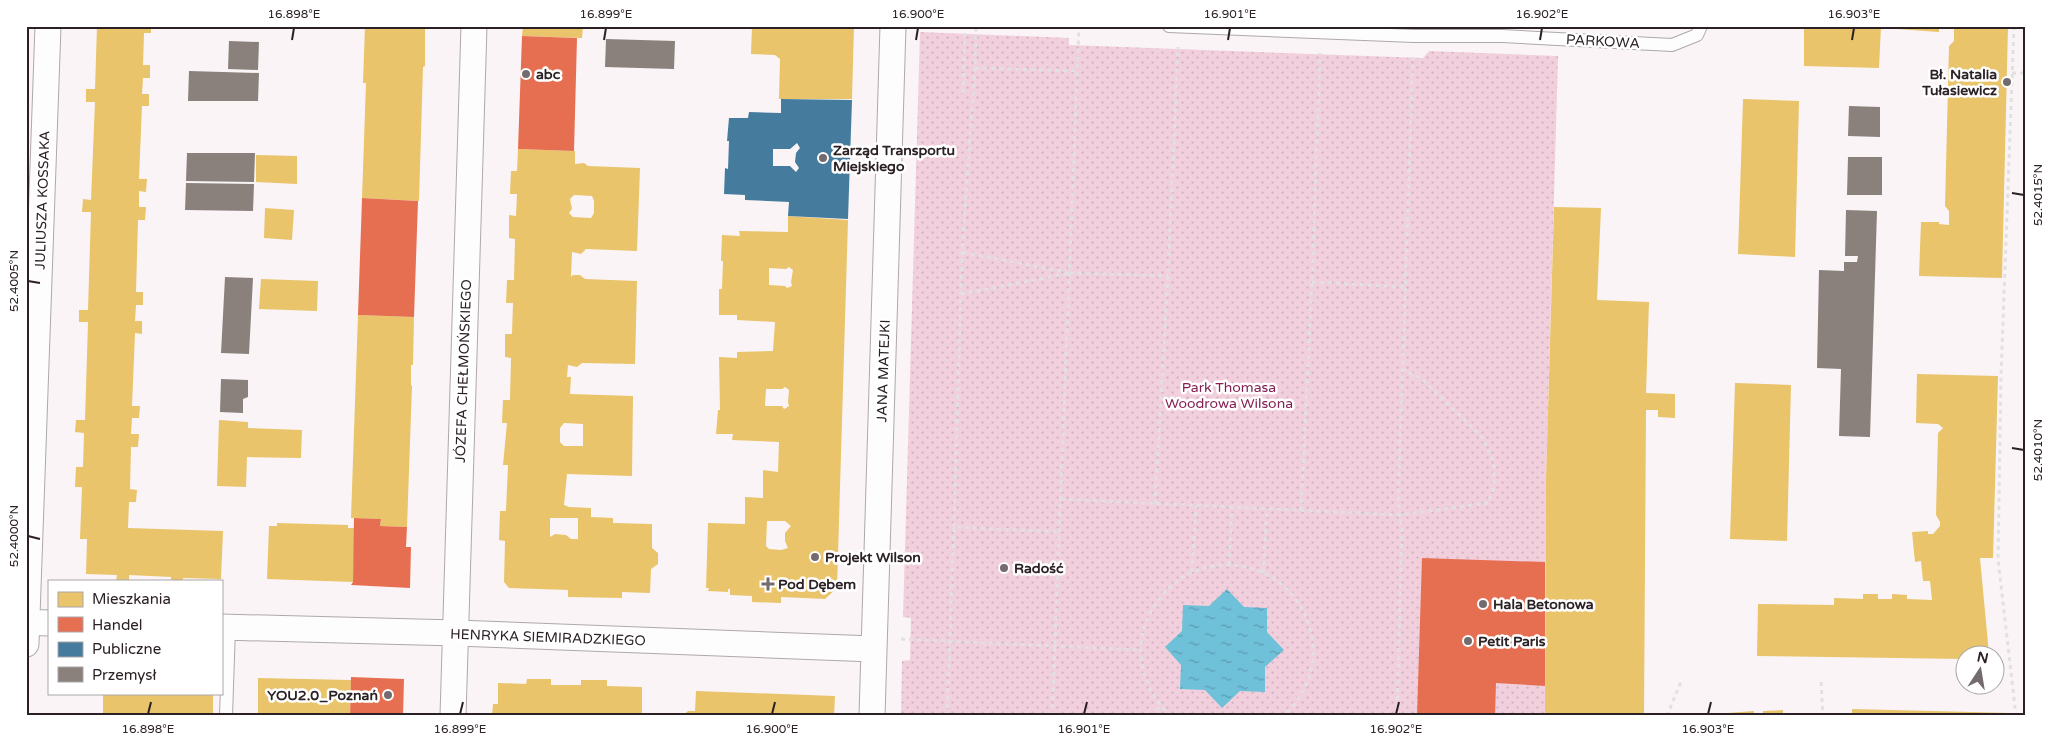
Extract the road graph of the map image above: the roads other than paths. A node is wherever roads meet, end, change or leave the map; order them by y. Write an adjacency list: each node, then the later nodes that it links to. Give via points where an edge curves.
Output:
1 (48, 26): 8 (street, JULIUSZA KOSSAKA)
2 (474, 26): 9 (street, JÓZEFA CHEŁMOŃSKIEGO)
3 (893, 26): 10 (street, JANA MATEJKI)
4 (1168, 26): 6 (lane, PARKOWA)
5 (1701, 26): 6 (lane, PARKOWA, via 1697,35 1672,45 1502,36)
6 (1178, 27)
7 (225, 627): 9 (street, HENRYKA SIEMIRADZKIEGO); 11 (lane)
8 (32, 628)
9 (456, 633): 10 (street, HENRYKA SIEMIRADZKIEGO); 12 (street, JÓZEFA CHEŁMOŃSKIEGO)
10 (874, 649): 13 (street, JANA MATEJKI)
11 (226, 716)
12 (453, 716)
13 (872, 716)

